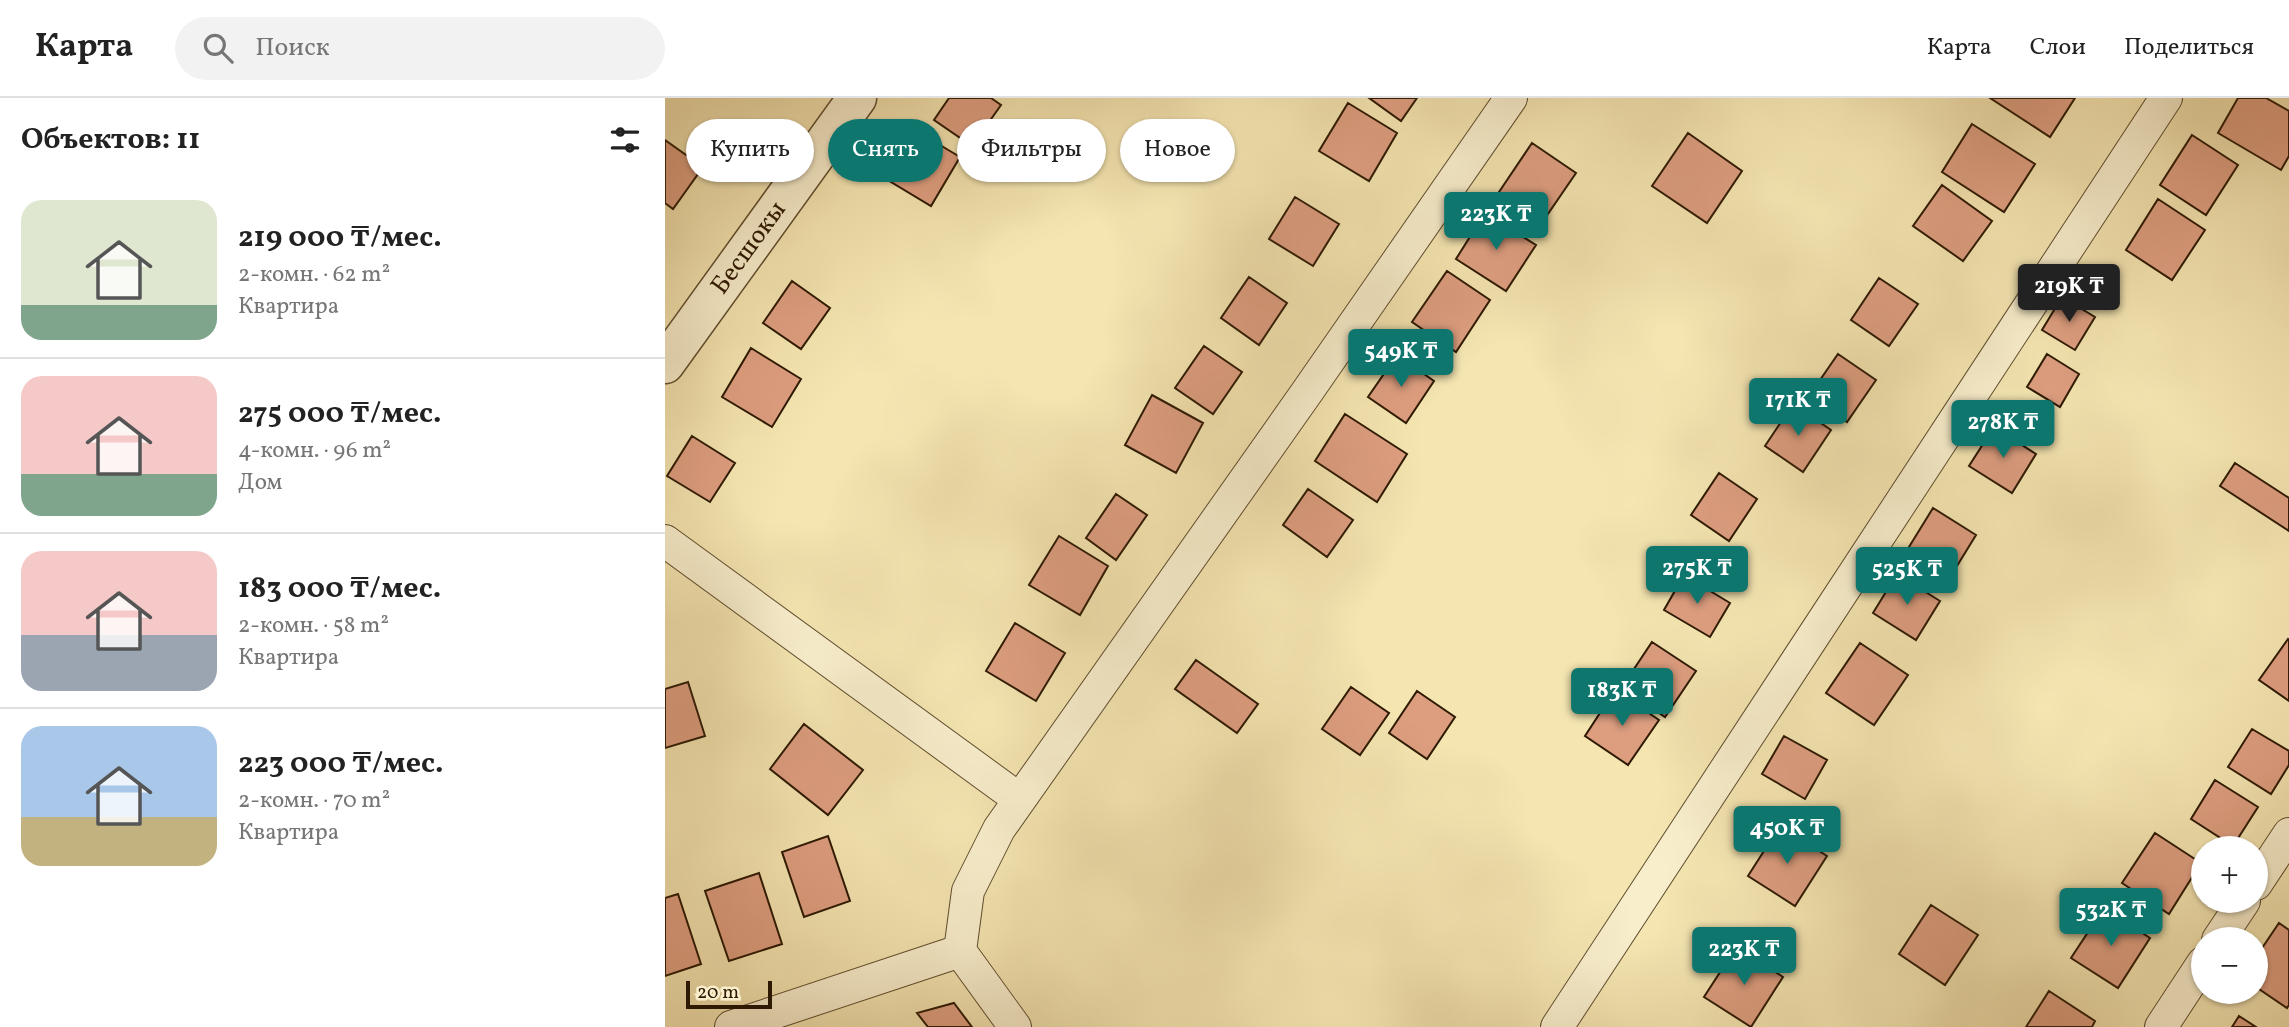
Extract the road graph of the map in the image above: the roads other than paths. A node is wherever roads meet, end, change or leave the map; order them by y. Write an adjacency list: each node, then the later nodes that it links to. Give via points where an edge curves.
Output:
1 (857, 98): 4 (street, Бесшокы)
2 (1511, 98): 6 (street)
3 (2166, 98): 13 (street)
4 (665, 364)
5 (665, 541): 6 (street)
6 (1019, 799): 9 (street, via 968,891)
7 (2289, 834): 8 (street)
8 (2268, 866)
9 (960, 951): 11 (street); 12 (street)
10 (2191, 981): 14 (street)
11 (731, 1027)
12 (1015, 1027)
13 (1557, 1027)
14 (2161, 1027)

